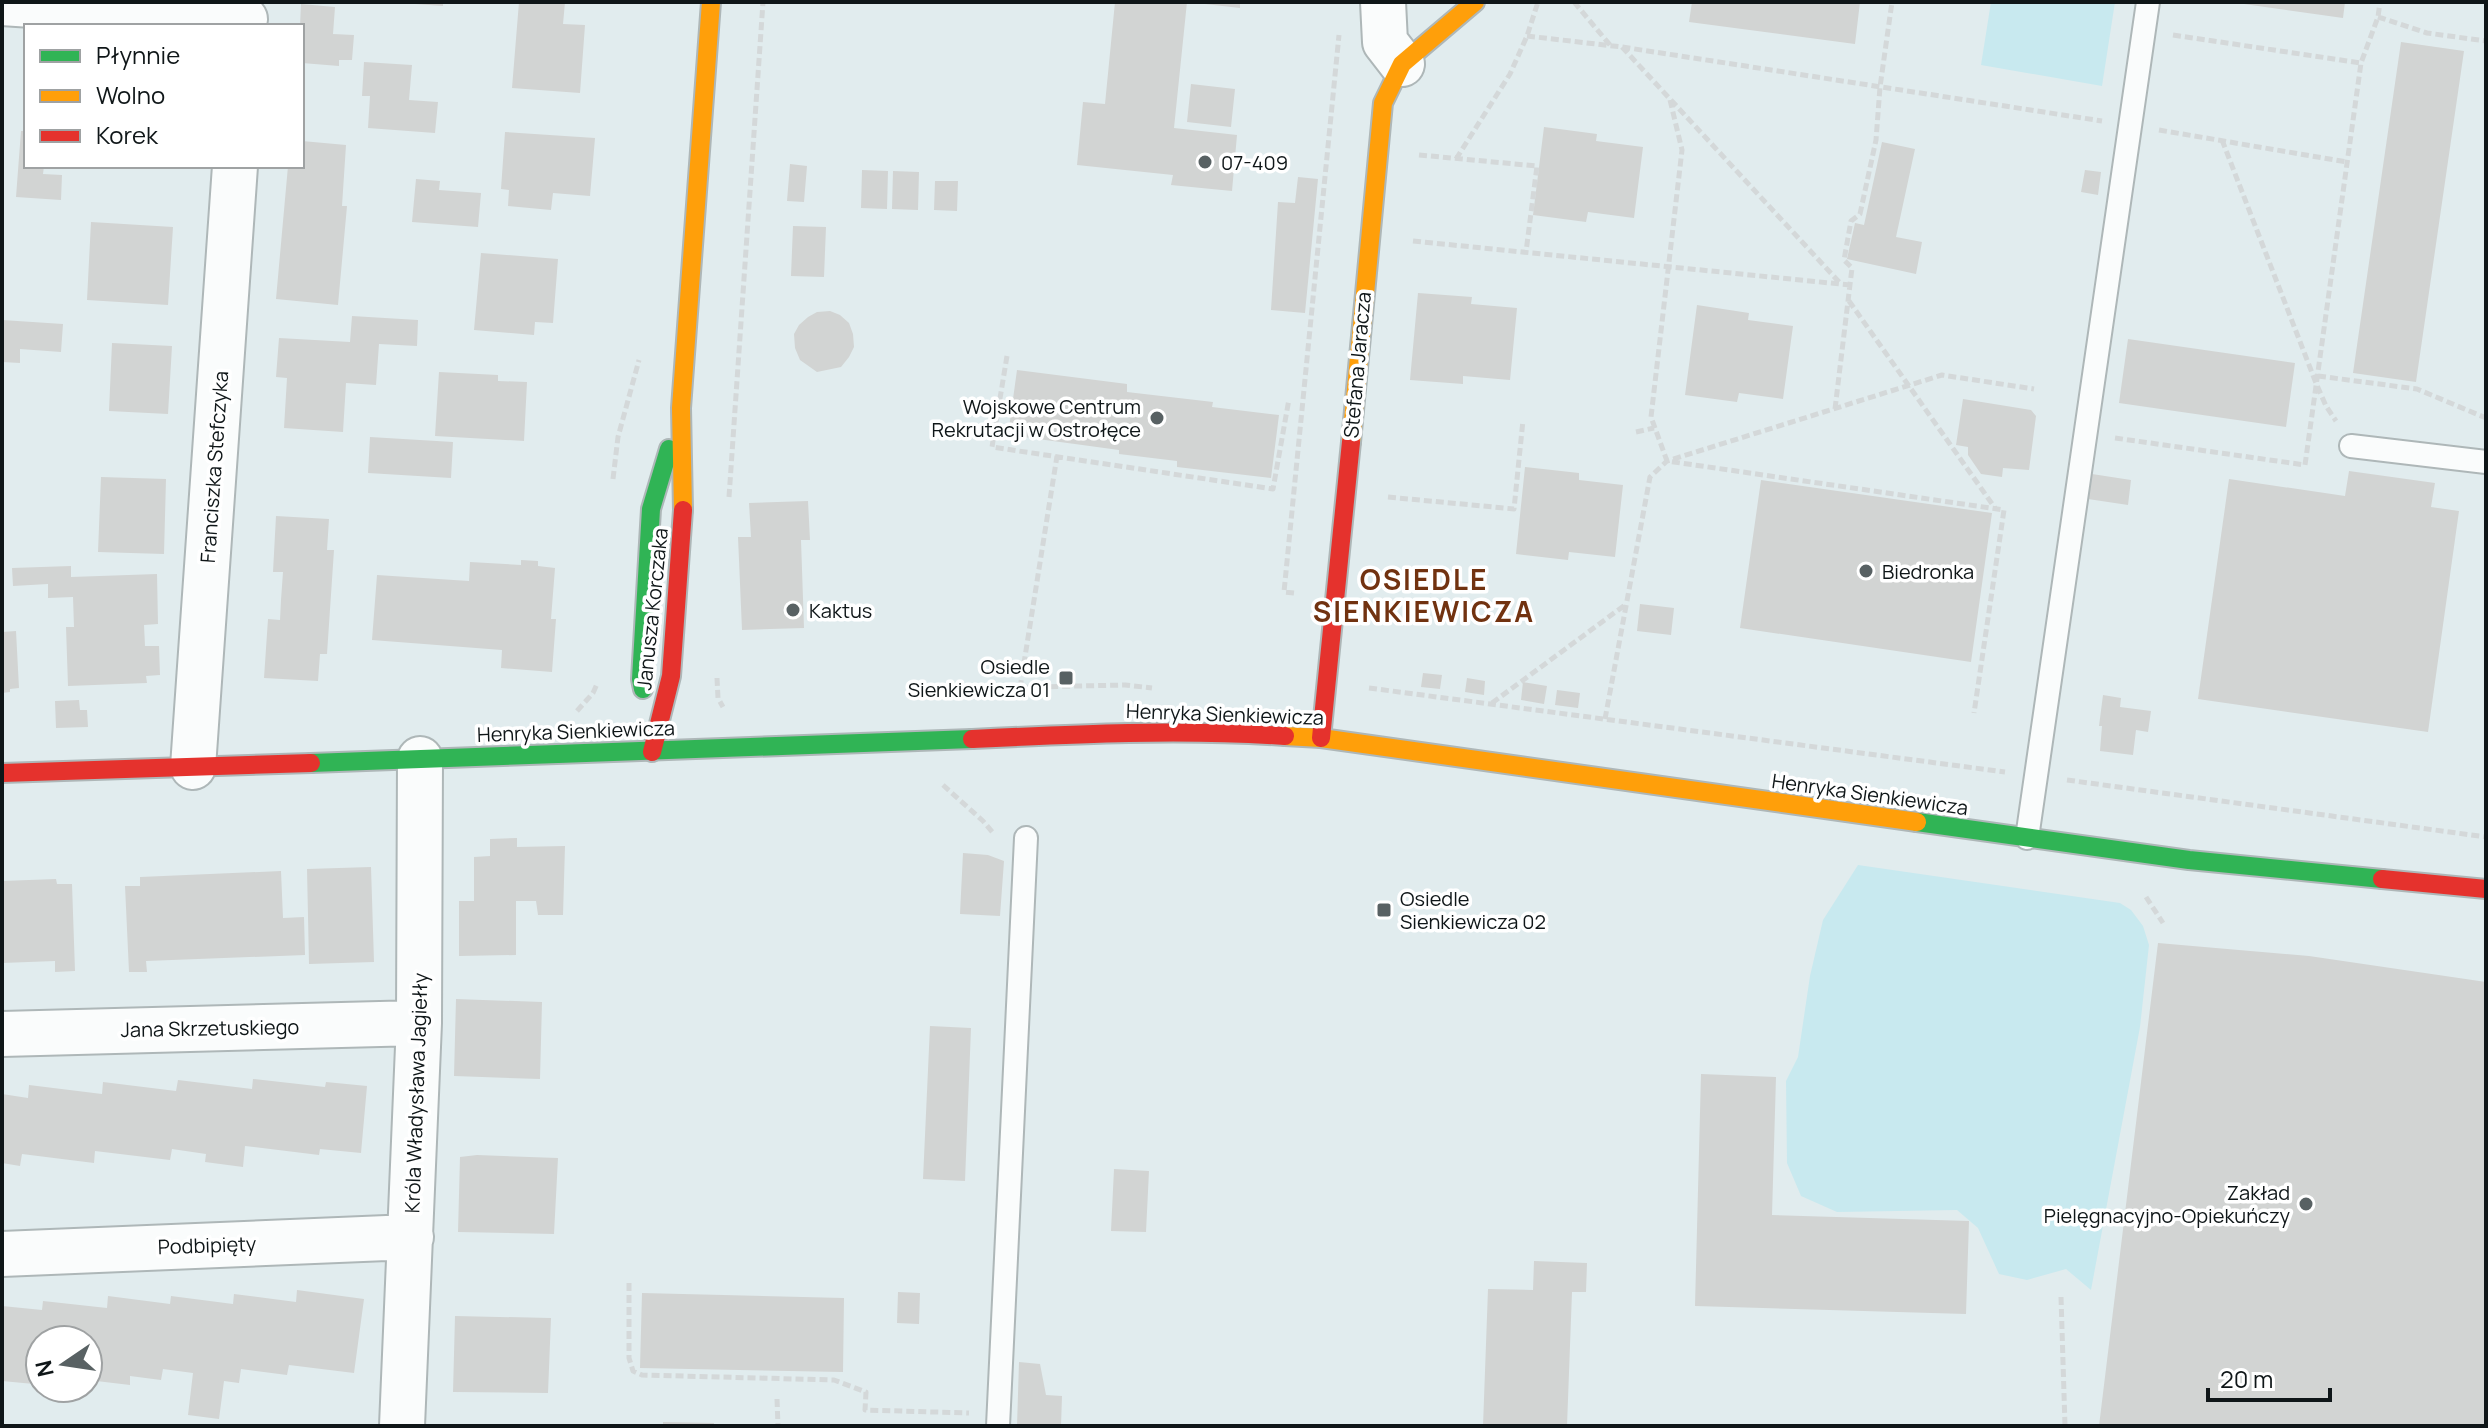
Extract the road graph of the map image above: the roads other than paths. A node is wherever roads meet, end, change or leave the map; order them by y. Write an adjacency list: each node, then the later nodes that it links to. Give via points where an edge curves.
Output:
1 (711, 2): 9 (street, Janusza Korczaka)
2 (1383, 2): 7 (street, via 1385,42)
3 (1475, 2): 7 (street)
4 (2148, 2): 18 (lane)
5 (2, 3): 6 (street)
6 (246, 16)
7 (1402, 64): 12 (street, Stefana Jaracza, via 1383,103)
8 (235, 168): 15 (street, Franciszka Stefczyka)
9 (681, 408): 13 (street, Janusza Korczaka, via 683,512 671,676); 13 (street, Janusza Korczaka, via 651,509 641,679)
10 (2351, 446): 11 (lane)
11 (2486, 462)
12 (1321, 738): 13 (street, Henryka Sienkiewicza, via 1161,732); 18 (street, Henryka Sienkiewicza)
13 (652, 752): 14 (street, Henryka Sienkiewicza)
14 (420, 759): 15 (street, Henryka Sienkiewicza); 20 (street, Króla Władysława Jagiełły)
15 (193, 767): 16 (street, Henryka Sienkiewicza)
16 (2, 773)
17 (1026, 838): 24 (lane)
18 (2027, 838): 19 (street, Henryka Sienkiewicza)
19 (2486, 889)
20 (419, 1023): 21 (street, Jana Skrzetuskiego); 22 (street, Króla Władysława Jagiełły)
21 (2, 1034)
22 (411, 1237): 23 (street, Podbipięty); 25 (street, Króla Władysława Jagiełły)
23 (2, 1254)
24 (998, 1420)
25 (402, 1426)

